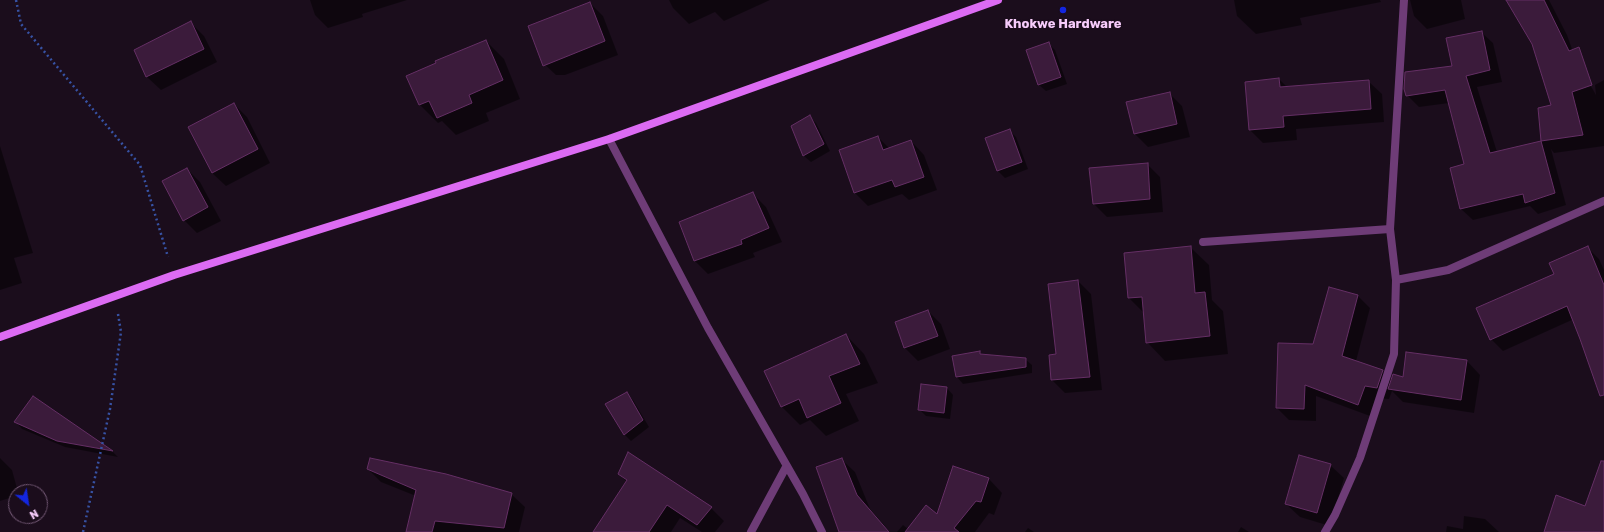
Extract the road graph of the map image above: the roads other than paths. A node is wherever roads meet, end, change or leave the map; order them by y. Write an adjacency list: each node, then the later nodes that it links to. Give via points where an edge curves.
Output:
1 (998, 0): 3 (main road)
2 (1404, 0): 5 (street)
3 (609, 139): 8 (main road, via 174,275); 9 (street, via 708,328)
4 (1604, 201): 7 (street, via 1448,270)
5 (1390, 229): 6 (street); 7 (street)
6 (1204, 242)
7 (1396, 280): 12 (street, via 1394,354 1360,458 1335,516)
8 (0, 337)
9 (786, 466): 10 (street); 11 (street)
10 (751, 532)
11 (822, 532)
12 (1325, 532)

